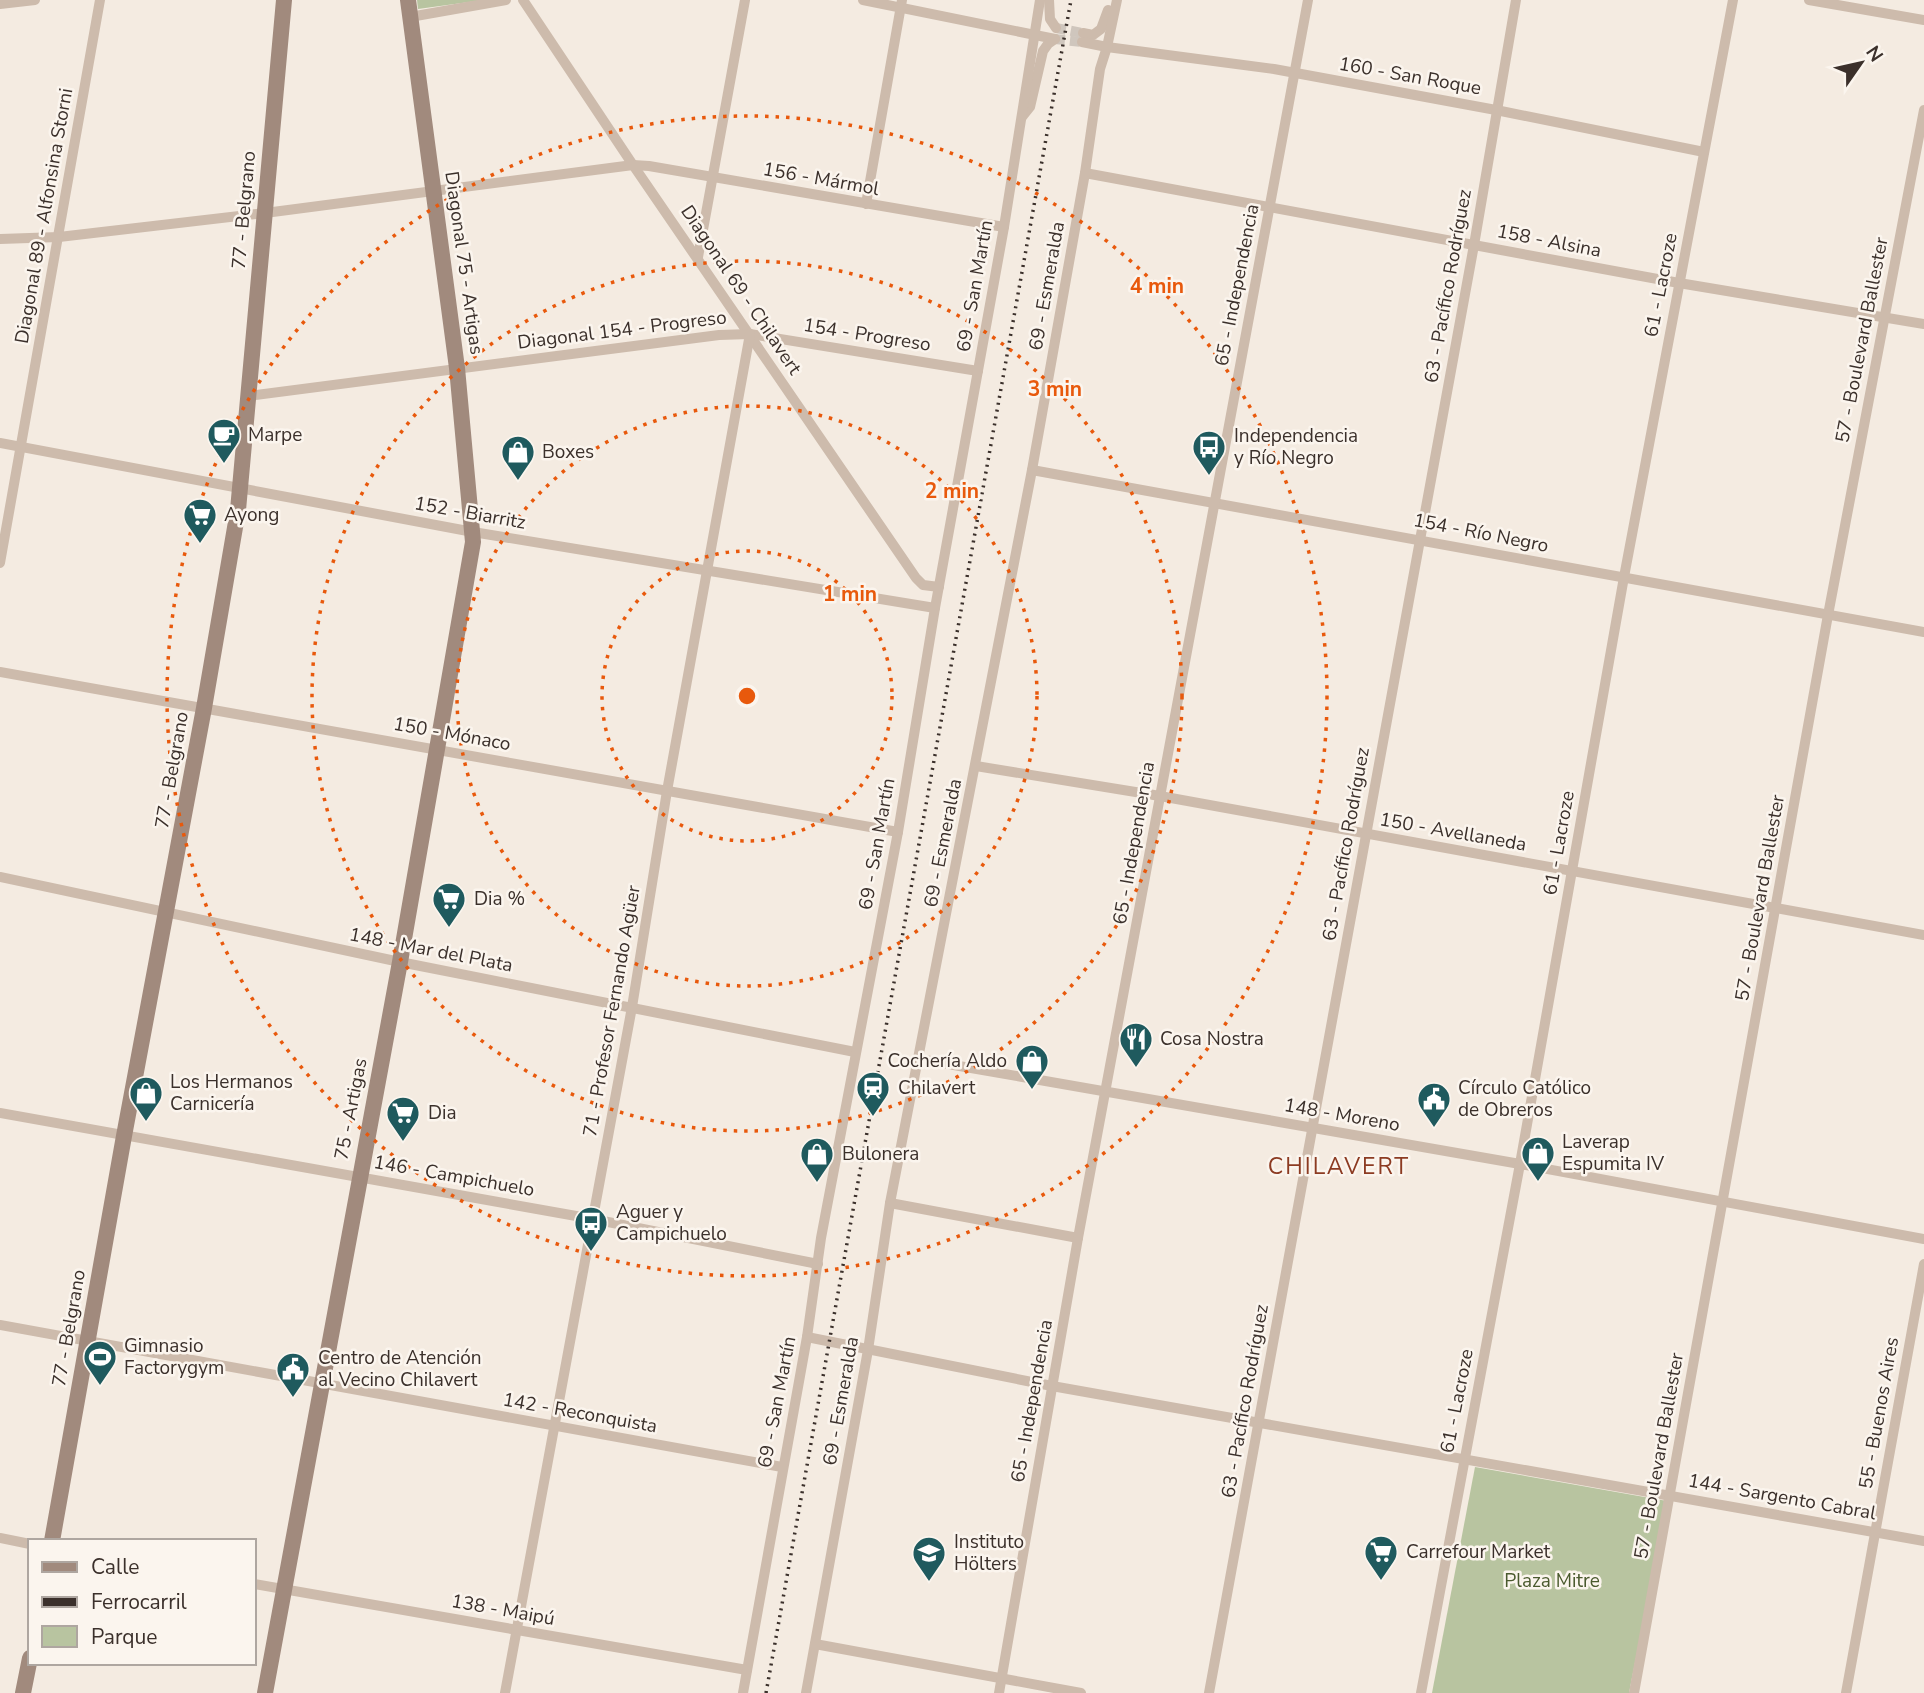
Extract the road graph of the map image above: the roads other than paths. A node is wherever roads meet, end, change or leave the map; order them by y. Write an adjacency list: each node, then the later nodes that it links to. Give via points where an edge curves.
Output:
1 (35, 0): 16 (street)
2 (100, 0): 36 (street, Diagonal 89 - Alfonsina Storni)
3 (285, 0): 34 (street, 77 - Belgrano)
4 (506, 0): 18 (street)
5 (523, 0): 28 (street, Diagonal 69 - Chilavert)
6 (745, 0): 30 (street)
7 (863, 0): 17 (street)
8 (1040, 0): 21 (street, 69 - San Martín)
9 (1049, 0): 20 (street)
10 (1110, 0): 22 (street, 160 - San Roque, via 1101,29 1083,38)
11 (1117, 0): 22 (street, 69 - Esmeralda)
12 (1308, 0): 23 (street, 65 - Independencia)
13 (1516, 0): 24 (street, 63 - Pacífico Rodríguez)
14 (1733, 0): 27 (street, 61 - Lacroze)
15 (1809, 0): 19 (street)
16 (0, 4)
17 (901, 4): 21 (street); 32 (street)
18 (409, 8): 31 (street, Diagonal 75 - Artigas)
19 (1924, 20)
20 (1056, 33): 21 (street); 26 (street, via 1043,51 1030,107)
21 (1033, 36): 26 (street, 69 - San Martín)
22 (1107, 47): 23 (street, 160 - San Roque); 29 (street, 69 - Esmeralda)
23 (1293, 73): 24 (street, 160 - San Roque); 33 (street, 65 - Independencia)
24 (1496, 110): 27 (street, 160 - San Roque); 38 (street, 63 - Pacífico Rodríguez)
25 (1924, 110): 41 (street, 57 - Boulevard Ballester)
26 (1020, 119): 35 (street, 69 - San Martín)
27 (1704, 152): 40 (street, 61 - Lacroze)
28 (633, 165): 30 (street, 156 - Mármol); 31 (street, 156 - Mármol); 39 (street, Diagonal 69 - Chilavert)
29 (1085, 173): 33 (street, 158 - Alsina); 49 (street, 69 - Esmeralda)
30 (714, 178): 32 (street, 156 - Mármol); 39 (street)
31 (433, 192): 34 (street, 156 - Mármol); 44 (street, Diagonal 75 - Artigas)
32 (866, 205): 35 (street, 156 - Mármol)
33 (1270, 206): 38 (street, 158 - Alsina); 51 (street, 65 - Independencia)
34 (265, 213): 36 (street, 156 - Mármol); 46 (street, 77 - Belgrano)
35 (1004, 227): 45 (street, 69 - San Martín)
36 (59, 237): 37 (street, 156 - Mármol); 48 (street, Diagonal 89 - Alfonsina Storni)
37 (0, 239)
38 (1474, 245): 40 (street, 158 - Alsina); 53 (street, 63 - Pacífico Rodríguez)
39 (698, 257): 43 (street, Diagonal 69 - Chilavert)
40 (1679, 283): 41 (street, 158 - Alsina); 56 (street, 61 - Lacroze)
41 (1884, 316): 42 (street, 158 - Alsina); 59 (street, 57 - Boulevard Ballester)
42 (1924, 324)
43 (750, 334): 44 (street, Diagonal 154 - Progreso); 45 (street, 154 - Progreso); 55 (street, 71 - Profesor Fernando Agüer); 57 (street, Diagonal 69 - Chilavert, via 916,578 923,585)
44 (457, 368): 46 (street, Diagonal 154 - Progreso); 52 (street, Diagonal 75 - Artigas)
45 (978, 370): 57 (street, 69 - San Martín)
46 (248, 396): 50 (street, 77 - Belgrano)
47 (0, 443): 48 (street, 152 - Biarritz)
48 (20, 447): 50 (street, 152 - Biarritz); 54 (street, Diagonal 89 - Alfonsina Storni)
49 (1032, 470): 51 (street, 154 - Río Negro); 64 (street, 69 - Esmeralda)
50 (240, 488): 52 (street, 152 - Biarritz); 62 (street, 77 - Belgrano)
51 (1214, 502): 53 (street, 154 - Río Negro); 66 (street, 65 - Independencia)
52 (473, 531): 55 (street, 152 - Biarritz); 63 (street, 75 - Artigas)
53 (1420, 539): 56 (street, 154 - Río Negro); 68 (street, 63 - Pacífico Rodríguez)
54 (0, 563)
55 (708, 571): 58 (street, 152 - Biarritz); 65 (street, 71 - Profesor Fernando Agüer)
56 (1624, 577): 59 (street, 154 - Río Negro); 69 (street, 61 - Lacroze)
57 (939, 587): 58 (street, 69 - San Martín)
58 (935, 608): 67 (street, 69 - San Martín)
59 (1828, 615): 60 (street, 154 - Río Negro); 71 (street, 57 - Boulevard Ballester)
60 (1924, 632)
61 (0, 672): 62 (street, 150 - Mónaco)
62 (204, 708): 63 (street, 150 - Mónaco); 72 (street, 77 - Belgrano)
63 (437, 749): 65 (street, 150 - Mónaco); 74 (street, 75 - Artigas)
64 (976, 766): 66 (street, 150 - Avellaneda); 77 (street, 69 - Esmeralda)
65 (667, 791): 67 (street, 150 - Mónaco); 75 (street, 71 - Profesor Fernando Agüer)
66 (1160, 796): 68 (street, 150 - Avellaneda); 78 (street, 65 - Independencia)
67 (898, 832): 76 (street, 69 - San Martín)
68 (1366, 835): 69 (street, 150 - Avellaneda); 80 (street, 63 - Pacífico Rodríguez)
69 (1572, 871): 71 (street, 150 - Avellaneda); 82 (street, 61 - Lacroze)
70 (0, 877): 72 (street, 148 - Mar del Plata)
71 (1776, 907): 73 (street, 150 - Avellaneda); 84 (street, 57 - Boulevard Ballester)
72 (167, 912): 74 (street, 148 - Mar del Plata); 81 (street, 77 - Belgrano)
73 (1924, 934)
74 (400, 962): 75 (street, 148 - Mar del Plata); 83 (street, 75 - Artigas)
75 (632, 1007): 76 (street, 148 - Mar del Plata); 86 (street, 71 - Profesor Fernando Agüer)
76 (855, 1052): 89 (street, 69 - San Martín)
77 (919, 1059): 78 (street, 148 - Moreno); 85 (street, 69 - Esmeralda)
78 (1107, 1091): 80 (street, 148 - Moreno); 87 (street, 65 - Independencia)
79 (0, 1113): 81 (street, 146 - Campichuelo)
80 (1312, 1128): 82 (street, 148 - Moreno); 97 (street, 63 - Pacífico Rodríguez)
81 (124, 1136): 83 (street, 146 - Campichuelo); 93 (street, 77 - Belgrano)
82 (1520, 1164): 84 (street, 148 - Moreno); 99 (street, 61 - Lacroze)
83 (360, 1177): 86 (street, 146 - Campichuelo); 95 (street, 75 - Artigas)
84 (1724, 1202): 88 (street, 148 - Moreno); 101 (street, 57 - Boulevard Ballester)
85 (890, 1203): 87 (street); 94 (street, 69 - Esmeralda)
86 (593, 1219): 89 (street, 146 - Campichuelo); 98 (street, 71 - Profesor Fernando Agüer)
87 (1078, 1238): 96 (street, 65 - Independencia)
88 (1924, 1239)
89 (818, 1264): 92 (street, 69 - San Martín)
90 (1924, 1264): 102 (street, 55 - Buenos Aires)
91 (0, 1325): 93 (street, 142 - Reconquista)
92 (807, 1337): 94 (street, 144 - Sargento Cabral); 100 (street, 69 - San Martín)
93 (89, 1341): 95 (street, 142 - Reconquista); 104 (street, 77 - Belgrano)
94 (868, 1350): 96 (street, 144 - Sargento Cabral); 110 (street, 69 - Esmeralda)
95 (323, 1383): 98 (street, 142 - Reconquista); 108 (street, 75 - Artigas)
96 (1052, 1386): 97 (street, 144 - Sargento Cabral); 113 (street, 65 - Independencia)
97 (1259, 1422): 99 (street, 144 - Sargento Cabral); 121 (street, 63 - Pacífico Rodríguez)
98 (553, 1426): 100 (street, 142 - Reconquista); 109 (street, 71 - Profesor Fernando Agüer)
99 (1464, 1460): 101 (street, 144 - Sargento Cabral); 122 (street, 61 - Lacroze)
100 (782, 1467): 112 (street, 69 - San Martín)
101 (1669, 1495): 102 (street, 144 - Sargento Cabral); 123 (street, 57 - Boulevard Ballester)
102 (1875, 1532): 105 (street, 144 - Sargento Cabral); 124 (street, 55 - Buenos Aires)
103 (0, 1538): 106 (street)
104 (52, 1539)
105 (1924, 1541)
106 (28, 1544)
107 (256, 1584): 108 (street, 138 - Maipú)
108 (284, 1589): 109 (street, 138 - Maipú); 115 (street, 75 - Artigas)
109 (516, 1630): 112 (street, 138 - Maipú); 116 (street, 71 - Profesor Fernando Agüer)
110 (815, 1644): 113 (street); 118 (street, 69 - Esmeralda)
111 (29, 1665): 114 (street)
112 (747, 1670): 117 (street, 69 - San Martín)
113 (1001, 1678): 119 (street, 65 - Independencia); 120 (street)
114 (23, 1693)
115 (265, 1693)
116 (505, 1693)
117 (743, 1693)
118 (806, 1693)
119 (999, 1693)
120 (1081, 1693)
121 (1209, 1693)
122 (1421, 1693)
123 (1634, 1693)
124 (1846, 1693)

